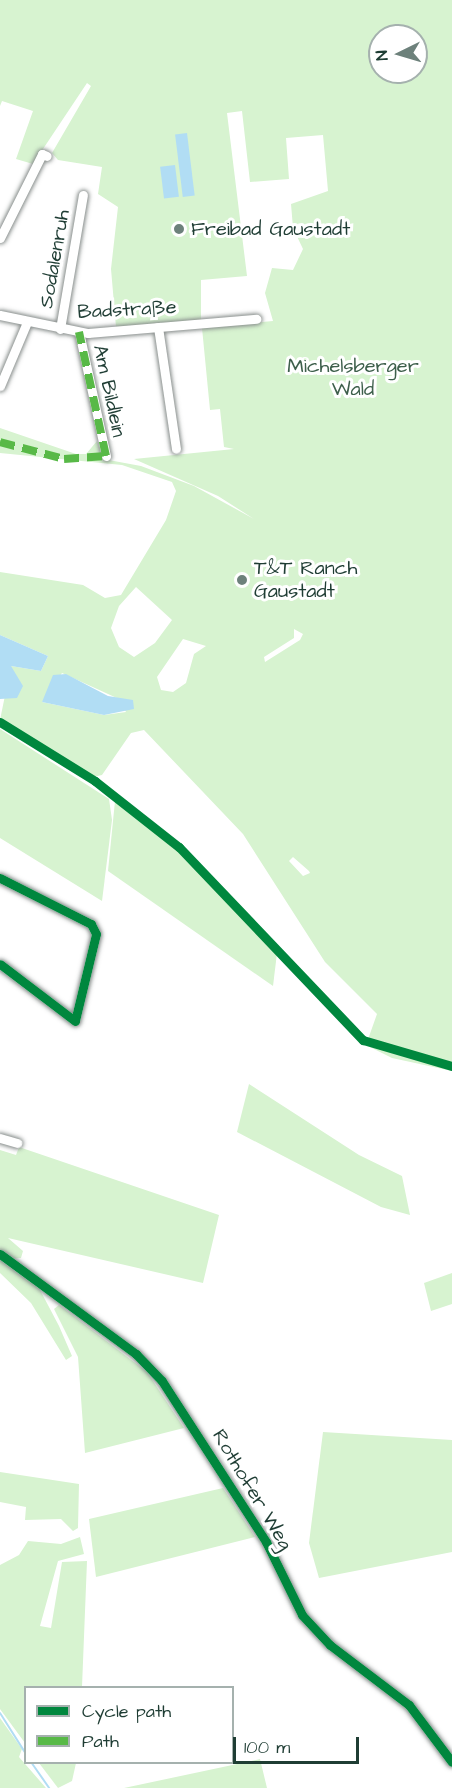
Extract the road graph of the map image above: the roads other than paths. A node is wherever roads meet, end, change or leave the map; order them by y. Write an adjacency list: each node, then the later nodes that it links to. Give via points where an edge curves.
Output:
1 (47, 156): 3 (street, via 42,154)
2 (83, 195): 8 (street, Sodalenruh)
3 (0, 238)
4 (0, 315): 6 (street, Badstraße)
5 (256, 319): 7 (street, Badstraße)
6 (27, 322): 8 (street, Badstraße); 10 (street)
7 (158, 327): 9 (street, Badstraße); 11 (street)
8 (60, 329): 9 (street, Badstraße)
9 (79, 332): 12 (street, Am Bildlein)
10 (0, 386)
11 (176, 449)
12 (106, 456)
13 (0, 878): 14 (street, via 94,928 89,975 72,1022)
14 (0, 964)
15 (0, 1138): 16 (street)
16 (17, 1143)
17 (0, 1254): 18 (street, Rothofer Weg, via 136,1354 162,1381 266,1542 302,1615 330,1645 409,1705)
18 (452, 1762)

